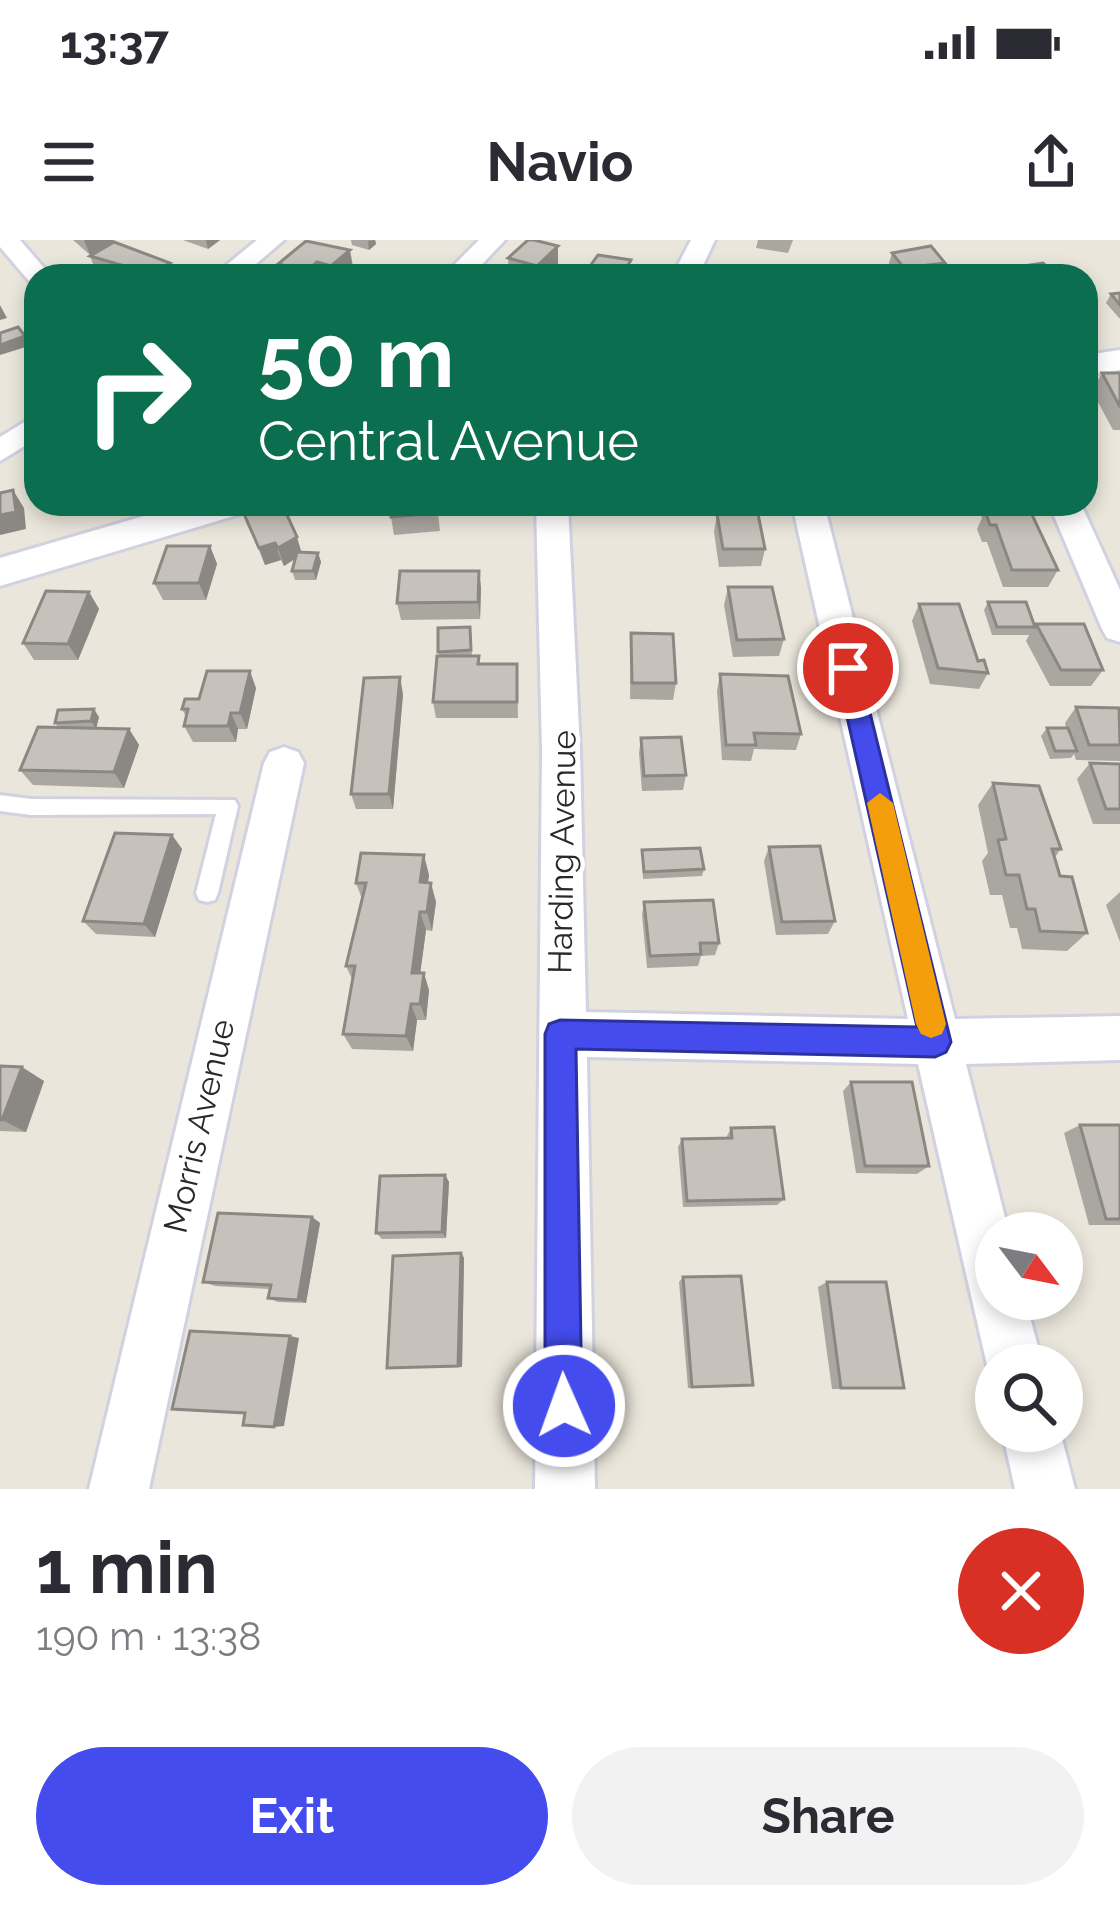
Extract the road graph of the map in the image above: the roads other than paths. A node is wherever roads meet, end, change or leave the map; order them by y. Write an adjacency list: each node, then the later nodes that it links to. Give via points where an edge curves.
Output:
1 (7, 240): 4 (street)
2 (272, 240): 5 (street)
3 (493, 240): 6 (street)
4 (28, 264)
5 (241, 264)
6 (468, 264)
7 (24, 433): 8 (street)
8 (0, 452)
9 (189, 516): 13 (street)
10 (553, 516): 18 (street, Harding Avenue, via 564,707)
11 (811, 516): 20 (street)
12 (1070, 516): 14 (street)
13 (0, 572)
14 (1120, 629)
15 (284, 763): 23 (street, Morris Avenue)
16 (0, 803): 17 (lane, via 228,806)
17 (206, 893)
18 (560, 1034): 20 (street); 24 (street, Harding Avenue)
19 (1120, 1038): 20 (street)
20 (935, 1042): 21 (street)
21 (977, 1212)
22 (1036, 1452): 25 (street)
23 (118, 1489)
24 (566, 1489)
25 (1045, 1489)

